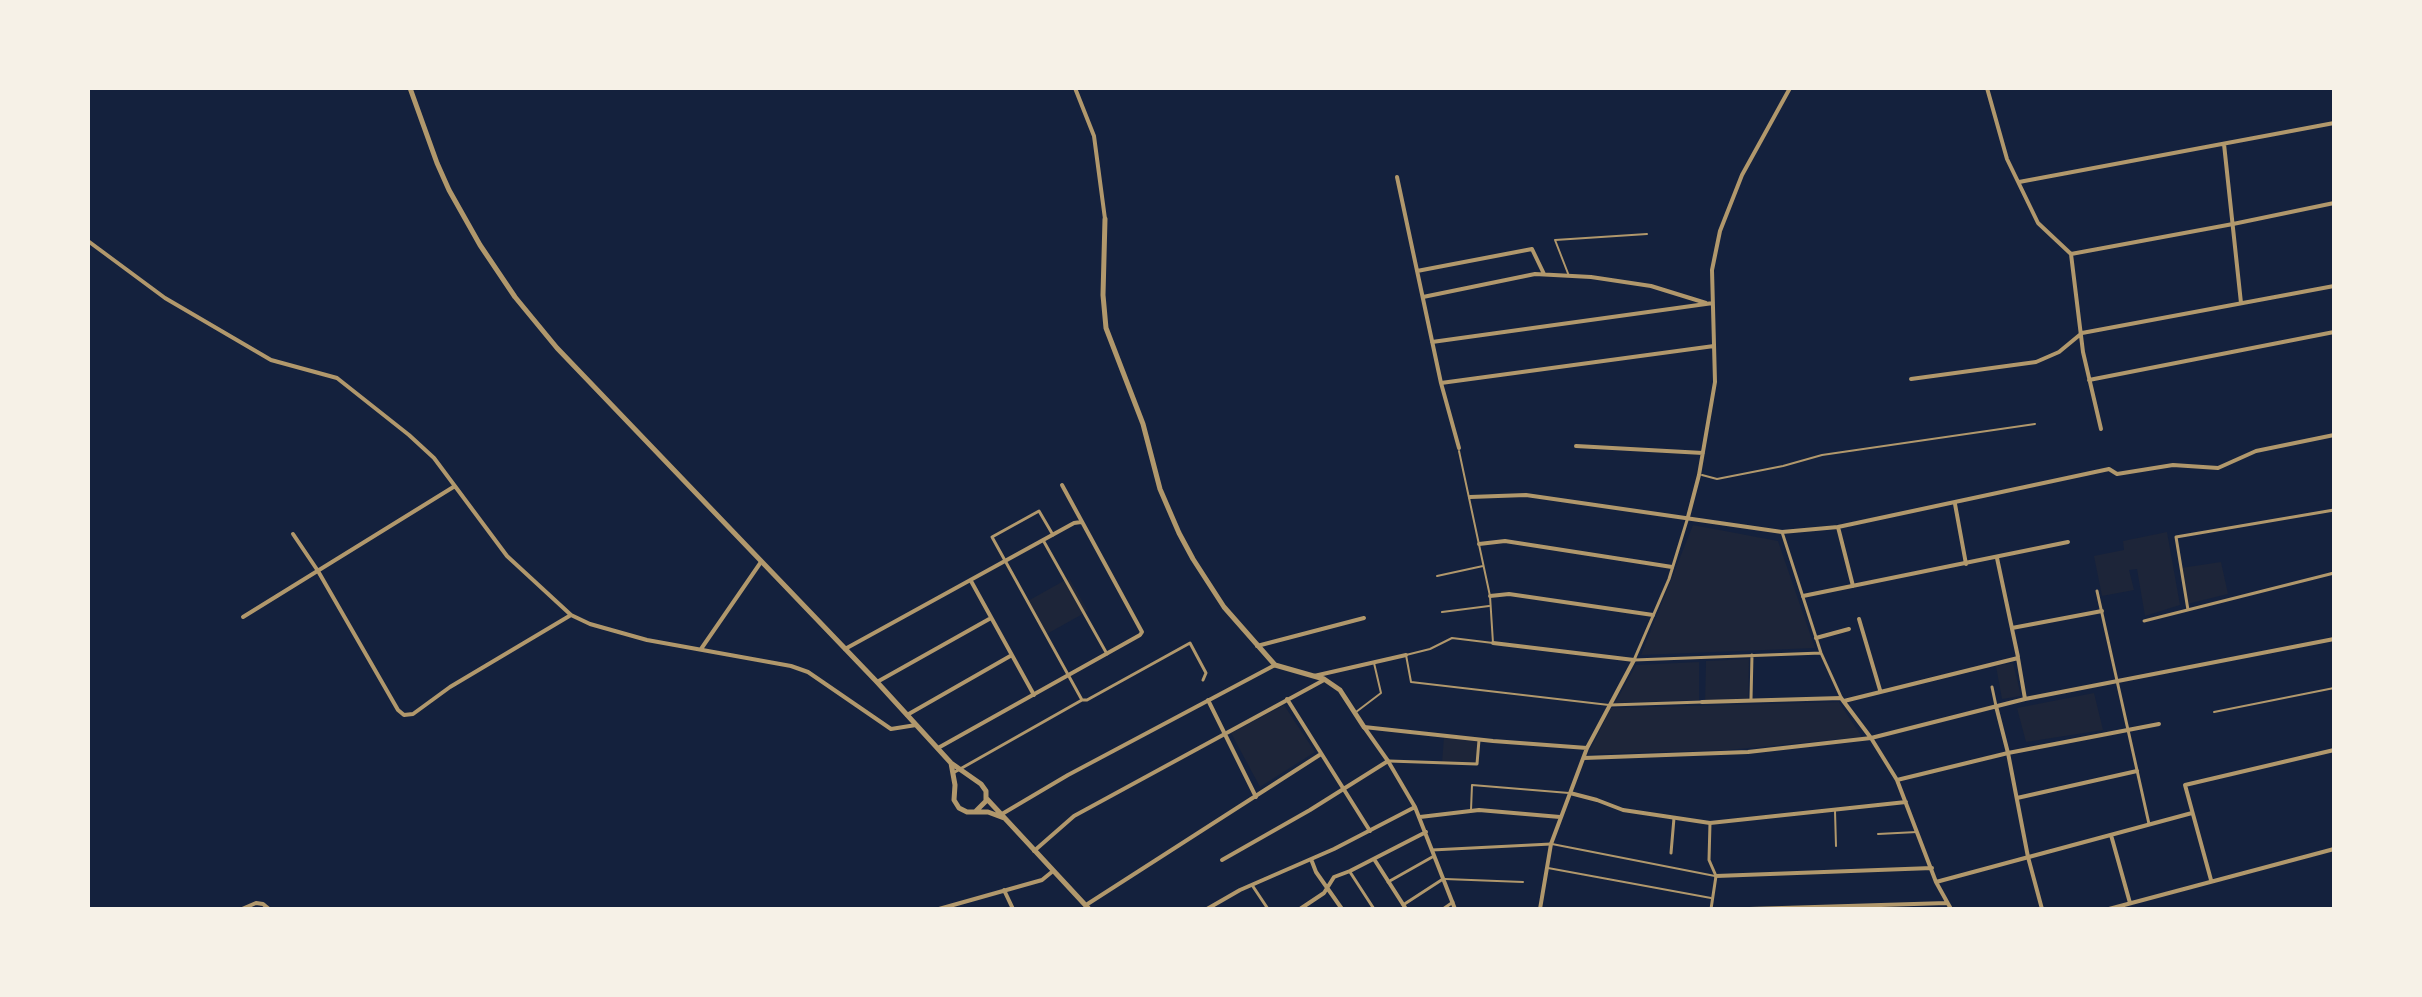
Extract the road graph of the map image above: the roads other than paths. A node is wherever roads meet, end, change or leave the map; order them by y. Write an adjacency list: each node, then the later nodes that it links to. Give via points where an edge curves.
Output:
1 (410, 88): 53 (street, via 449,190 515,297 557,348)
2 (1075, 88): 10 (street, via 1094,136)
3 (1790, 88): 21 (street, via 1742,175 1720,231 1712,270)
4 (1987, 88): 8 (street)
5 (2334, 123): 6 (street)
6 (2224, 144): 8 (street); 11 (street)
7 (1397, 177): 15 (street)
8 (2019, 182): 14 (street, via 2038,223)
9 (2334, 203): 11 (street)
10 (1105, 219): 81 (street, via 1106,328 1143,424 1160,489 1193,559)
11 (2233, 224): 14 (street); 22 (street)
12 (1647, 234): 17 (lane, via 1555,240)
13 (88, 241): 38 (street, via 165,298 271,360 337,378 409,435)
14 (2071, 254): 24 (street)
15 (1417, 271): 16 (street, via 1532,249); 19 (street)
16 (1544, 275): 17 (street); 19 (street)
17 (1569, 276): 20 (street, via 1651,286)
18 (2334, 286): 22 (street)
19 (1423, 297): 25 (street)
20 (1706, 303): 21 (street); 25 (street)
21 (1713, 303): 26 (street)
22 (2241, 303): 24 (street)
23 (2334, 332): 28 (street)
24 (2082, 333): 27 (street, via 2049,359); 28 (street)
25 (1432, 342): 29 (street)
26 (1714, 346): 29 (street); 35 (street, via 1715,382)
27 (1911, 379)
28 (2089, 380): 31 (street)
29 (1441, 383): 34 (street)
30 (2035, 424): 36 (lane, via 1822,455 1717,479)
31 (2101, 429)
32 (2334, 435): 40 (street, via 2256,451 2218,468 2173,465 2117,474 2109,469)
33 (1576, 446): 35 (street)
34 (1459, 448): 39 (lane)
35 (1703, 453): 36 (street)
36 (1699, 475): 42 (street)
37 (1062, 485): 43 (street)
38 (456, 486): 57 (street); 69 (street, via 507,556)
39 (1470, 497): 42 (street, via 1526,495); 50 (lane)
40 (1955, 504): 44 (street); 54 (street)
41 (2334, 510): 66 (street, via 2176,537)
42 (1688, 517): 45 (street); 56 (street)
43 (1081, 522): 47 (street); 85 (street, via 1142,632)
44 (1838, 527): 45 (street); 61 (street)
45 (1782, 532): 64 (street)
46 (293, 534): 57 (street)
47 (1053, 535): 48 (street); 52 (street, via 1039,511 992,537)
48 (1043, 540): 52 (street); 85 (street)
49 (2068, 542): 51 (street)
50 (1479, 544): 55 (lane); 56 (street, via 1505,541)
51 (1997, 558): 54 (street); 76 (street)
52 (1006, 560): 60 (street); 93 (street)
53 (762, 562): 82 (street); 83 (street)
54 (1966, 564): 61 (street)
55 (1484, 566): 59 (lane); 63 (lane)
56 (1672, 567): 70 (street)
57 (318, 571): 69 (street, via 404,715); 71 (street)
58 (2334, 573): 66 (street)
59 (1437, 576)
60 (970, 580): 72 (street); 83 (street)
61 (1853, 586): 64 (street)
62 (2097, 591): 67 (street)
63 (1490, 596): 65 (lane); 70 (street, via 1509,594)
64 (1803, 596): 78 (street)
65 (1490, 606): 68 (lane); 80 (lane)
66 (2188, 610): 75 (street)
67 (2102, 611): 76 (street); 98 (street)
68 (1442, 612)
69 (571, 615): 82 (street, via 647,640)
70 (1653, 615): 90 (street)
71 (243, 617)
72 (991, 618): 86 (street); 97 (street)
73 (1364, 618): 81 (street)
74 (1859, 619): 101 (street)
75 (2144, 621)
76 (2012, 628): 89 (street)
77 (1849, 629): 78 (street)
78 (1816, 638): 84 (street)
79 (2334, 639): 98 (street)
80 (1493, 643): 87 (lane, via 1452,638); 90 (street)
81 (1257, 646): 92 (street)
82 (701, 649): 116 (street, via 800,669 891,729)
83 (845, 649): 97 (street)
84 (1821, 653): 88 (street); 107 (street)
85 (1107, 654): 93 (street)
86 (1012, 655): 102 (street); 114 (street)
87 (1406, 655): 91 (street); 110 (lane, via 1411,682)
88 (1752, 655): 90 (street); 108 (street)
89 (2018, 658): 101 (street); 104 (street)
90 (1634, 660): 110 (street)
91 (1374, 662): 94 (street); 112 (lane, via 1381,693)
92 (1275, 665): 94 (street); 106 (street)
93 (1068, 675): 102 (street); 105 (street)
94 (1312, 677): 95 (street)
95 (1324, 679): 103 (street); 112 (street, via 1340,690)
96 (1203, 680): 105 (street, via 1206,673 1190,643)
97 (877, 682): 114 (street)
98 (2118, 682): 104 (street); 118 (street)
99 (1992, 687): 111 (street)
100 (2334, 688): 113 (lane)
101 (1880, 691): 107 (street)
102 (1034, 695): 122 (street)
103 (1287, 699): 119 (street); 126 (street)
104 (2025, 699): 111 (street)
105 (1085, 700): 129 (street)
106 (1208, 700): 119 (street); 145 (street)
107 (1843, 700): 108 (street); 120 (street)
108 (1751, 701): 109 (street)
109 (1702, 702): 110 (street)
110 (1610, 705): 123 (street)
111 (1996, 706): 120 (street); 125 (street)
112 (1355, 712): 117 (street)
113 (2214, 712)
114 (907, 715): 116 (street)
115 (2159, 724): 118 (street)
116 (916, 725): 122 (street)
117 (1364, 727): 121 (street); 128 (street)
118 (2128, 731): 125 (street); 130 (street)
119 (1225, 732): 137 (street); 160 (street, via 1074,816)
120 (1871, 738): 127 (street, via 1748,752); 132 (street)
121 (1479, 740): 123 (street); 128 (street, via 1477,764)
122 (938, 748): 129 (street)
123 (1587, 748): 127 (street)
124 (2334, 750): 144 (street, via 2185,785)
125 (2008, 753): 132 (street); 138 (street)
126 (1321, 754): 133 (street); 137 (street)
127 (1584, 758): 135 (street)
128 (1388, 761): 133 (street); 140 (street)
129 (956, 771): 131 (street); 134 (street)
130 (2137, 771): 138 (street); 150 (street)
131 (972, 780): 134 (street); 136 (street, via 981,784)
132 (1897, 780): 139 (street)
133 (1344, 789): 151 (street); 166 (street)
134 (954, 791): 141 (street, via 959,808)
135 (1570, 793): 142 (lane, via 1472,785); 147 (street); 148 (street, via 1623,810)
136 (986, 796): 141 (street); 145 (street)
137 (1256, 797): 185 (street)
138 (2017, 798): 163 (street)
139 (1906, 802): 143 (street); 153 (street)
140 (1415, 807): 146 (street); 151 (street)
141 (976, 811): 145 (street)
142 (1471, 811): 146 (street); 147 (street)
143 (1835, 811): 149 (street); 157 (lane)
144 (2192, 813): 150 (street); 173 (street)
145 (1003, 816): 160 (street)
146 (1420, 817): 152 (street)
147 (1561, 817): 156 (street)
148 (1674, 818): 149 (street); 161 (street)
149 (1710, 823): 171 (street, via 1709,860)
150 (2149, 824): 155 (street)
151 (1370, 831): 164 (street)
152 (1426, 832): 159 (street); 165 (street)
153 (1918, 832): 154 (lane); 168 (street)
154 (1878, 834)
155 (2111, 835): 163 (street); 183 (street)
156 (1551, 844): 159 (street); 167 (street); 171 (lane)
157 (1836, 846)
158 (2334, 849): 173 (street)
159 (1432, 850): 162 (street)
160 (1034, 851): 169 (street)
161 (1671, 853)
162 (1434, 856): 172 (street); 174 (street)
163 (2028, 857): 176 (street); 202 (street)
164 (1311, 859): 177 (street); 178 (street)
165 (1374, 859): 170 (street); 174 (street)
166 (1222, 860)
167 (1547, 867): 180 (lane); 199 (street)
168 (1932, 868): 171 (street); 176 (street)
169 (1054, 871): 179 (street, via 1042,880); 185 (street)
170 (1350, 871): 178 (street); 196 (street)
171 (1716, 876): 180 (street)
172 (1443, 879): 175 (lane); 182 (street); 186 (street)
173 (2211, 880): 183 (street)
174 (1388, 882): 186 (street)
175 (1523, 882)
176 (1936, 882): 184 (street)
177 (1252, 885): 192 (street); 193 (street)
178 (1327, 885): 194 (street); 195 (street)
179 (1004, 890): 181 (street); 191 (street)
180 (1713, 898): 200 (street)
181 (958, 902): 189 (street); 190 (street)
182 (1454, 902): 197 (street); 198 (street)
183 (2130, 903): 203 (street)
184 (1949, 906): 201 (street)
185 (1088, 907)
186 (1404, 907)
187 (242, 909): 188 (street, via 256,903)
188 (269, 909)
189 (939, 909)
190 (961, 909)
191 (1013, 909)
192 (1207, 909)
193 (1268, 909)
194 (1300, 909)
195 (1342, 909)
196 (1374, 909)
197 (1443, 909)
198 (1455, 909)
199 (1540, 909)
200 (1711, 909)
201 (1749, 909)
202 (2042, 909)
203 (2109, 909)

